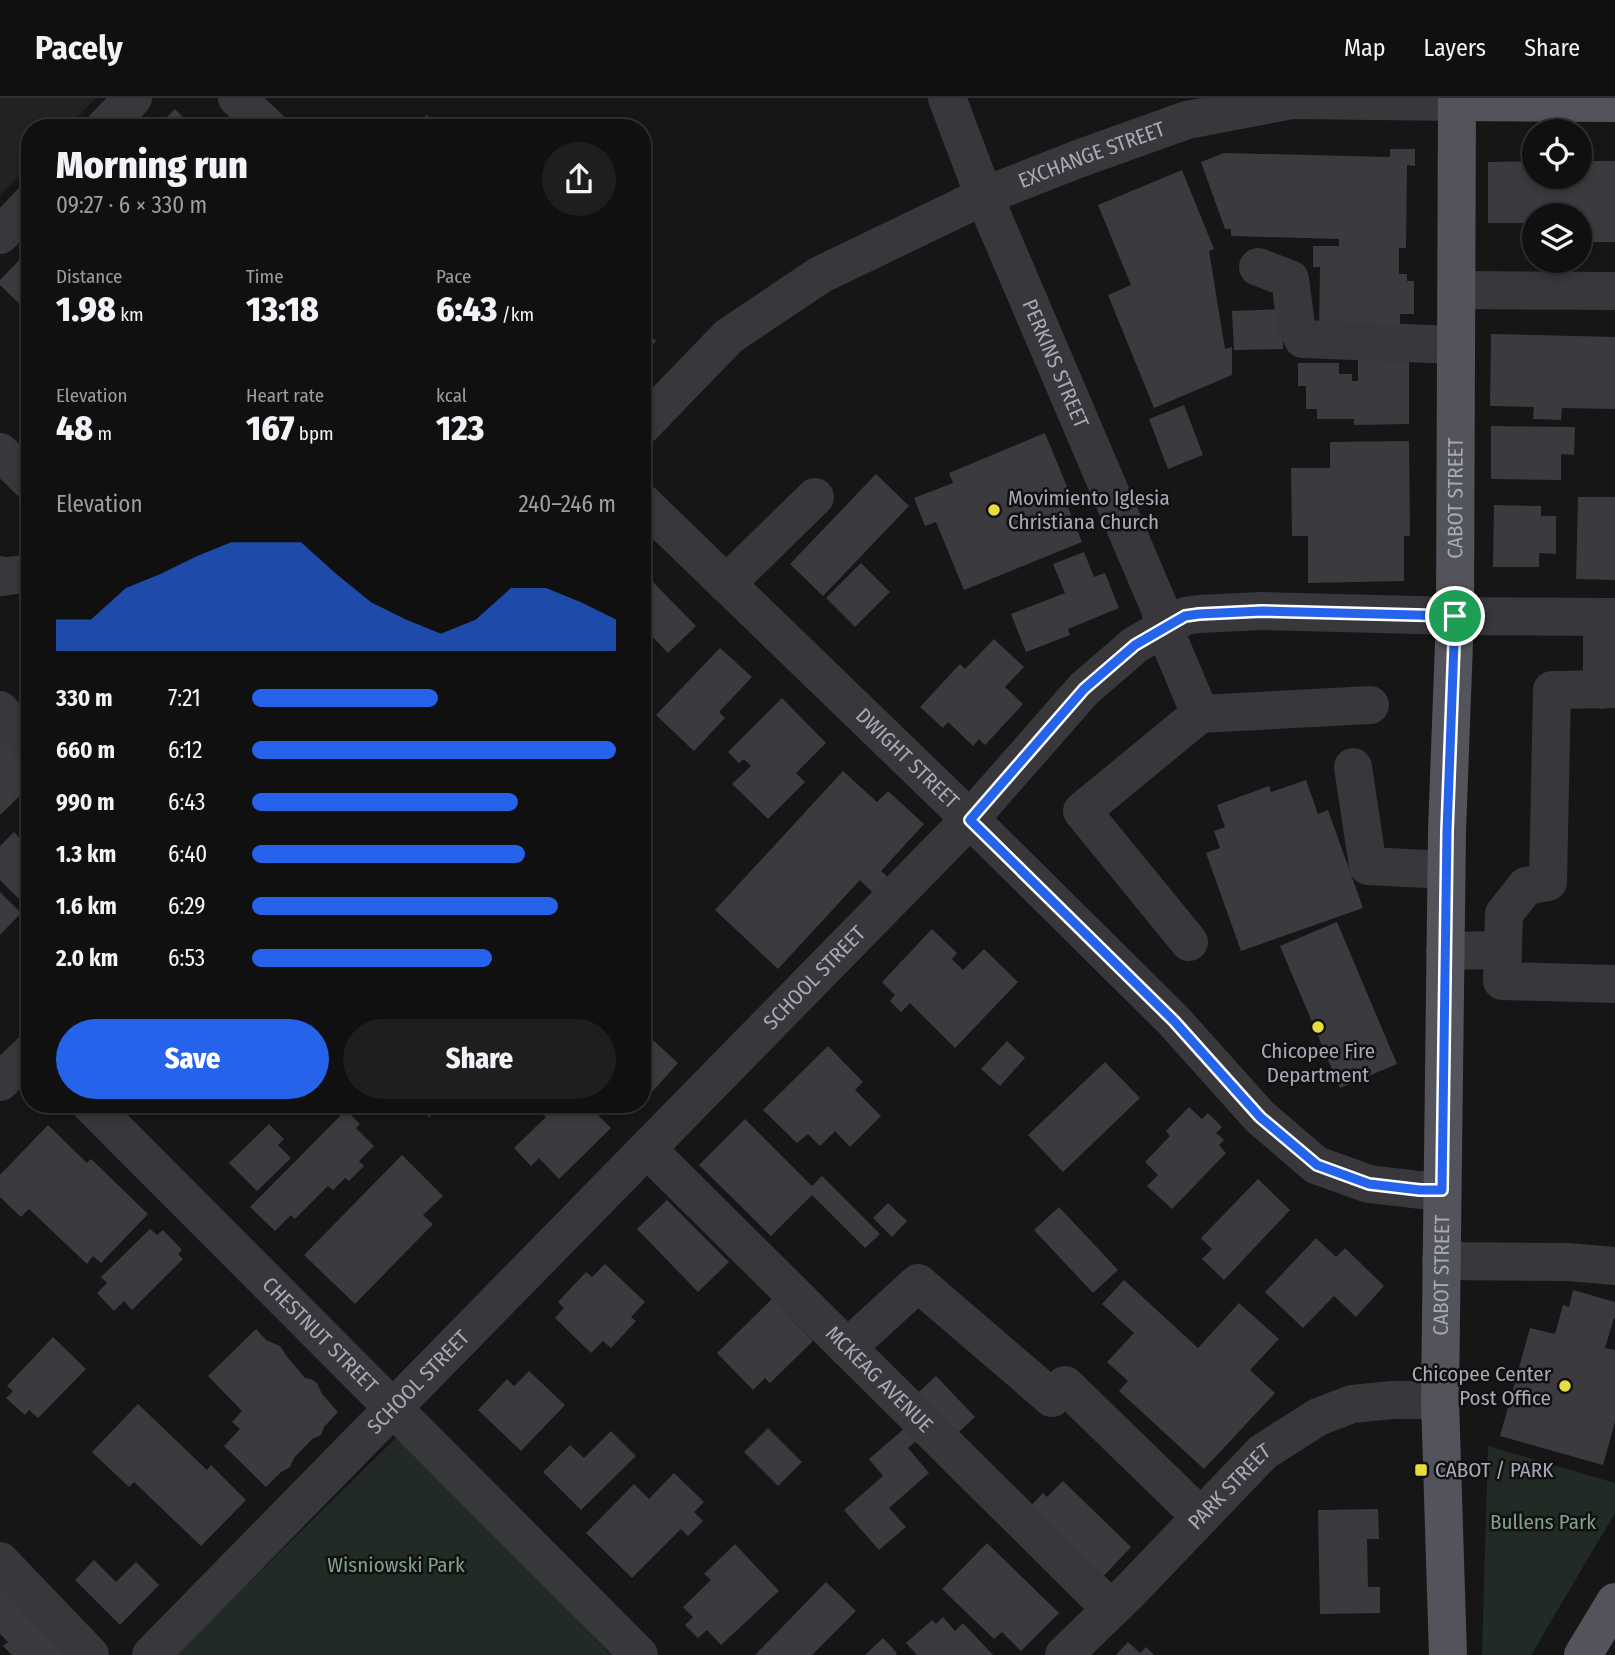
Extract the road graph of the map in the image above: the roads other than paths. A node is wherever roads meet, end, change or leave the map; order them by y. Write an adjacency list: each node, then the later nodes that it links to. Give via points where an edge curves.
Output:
1 (132, 98): 6 (street)
2 (237, 98): 7 (street)
3 (947, 98): 8 (street, PERKINS STREET)
4 (1457, 100): 5 (main road, EXCHANGE STREET); 8 (street, EXCHANGE STREET, via 1292,100 1200,117); 12 (main road, CABOT STREET)
5 (1615, 103)
6 (112, 119)
7 (259, 119)
8 (984, 196): 15 (street, EXCHANGE STREET, via 820,275 729,336); 25 (street, PERKINS STREET, via 1160,609)
9 (21, 213): 10 (street)
10 (0, 235)
11 (1258, 267): 14 (street, via 1290,279 1296,325 1303,339)
12 (1457, 290): 13 (street); 14 (main road, CABOT STREET)
13 (1615, 291)
14 (1456, 345): 23 (main road, CABOT STREET)
15 (651, 417)
16 (0, 452): 17 (street)
17 (21, 472)
18 (815, 497): 22 (street)
19 (651, 511): 22 (street, DWIGHT STREET)
20 (21, 574): 21 (street)
21 (0, 575)
22 (726, 584): 32 (street, DWIGHT STREET)
23 (1455, 616): 24 (street, SCHOOL STREET); 25 (street, SCHOOL STREET, via 1262,611 1185,616); 33 (main road, CABOT STREET)
24 (1608, 617): 26 (street)
25 (1164, 628): 29 (street, PERKINS STREET); 32 (street, SCHOOL STREET, via 1135,645 1084,689)
26 (1608, 690): 35 (street, via 1552,690 1548,882 1526,886 1504,914)
27 (1370, 705): 29 (street)
28 (0, 710): 30 (street)
29 (1200, 714): 34 (street, via 1082,811)
30 (21, 734)
31 (1353, 767): 33 (street, via 1368,866)
32 (970, 820): 41 (street, SCHOOL STREET); 42 (street, DWIGHT STREET, via 1174,1021 1260,1117 1317,1165 1369,1184)
33 (1446, 870): 36 (main road, CABOT STREET)
34 (1189, 942)
35 (1503, 950): 36 (street); 37 (street, via 1502,981)
36 (1445, 951): 42 (main road, CABOT STREET)
37 (1615, 984)
38 (21, 1062): 39 (street)
39 (0, 1082)
40 (99, 1113): 47 (street, CHESTNUT STREET)
41 (647, 1149): 45 (street, MCKEAG AVENUE); 47 (street, SCHOOL STREET)
42 (1442, 1190): 43 (main road, CABOT STREET)
43 (1441, 1261): 44 (street); 46 (main road, CABOT STREET)
44 (1615, 1266)
45 (847, 1348): 48 (street, via 918,1283 1052,1398 1065,1385); 50 (street, MCKEAG AVENUE)
46 (1440, 1400): 48 (street, PARK STREET, via 1352,1404 1318,1417 1263,1452); 56 (main road, CABOT STREET)
47 (393, 1409): 53 (street, SCHOOL STREET); 54 (street, CHESTNUT STREET)
48 (1201, 1517): 50 (street, PARK STREET)
49 (0, 1561): 52 (street)
50 (1111, 1609): 55 (street, PARK STREET)
51 (1612, 1614): 57 (main road)
52 (90, 1655)
53 (151, 1655)
54 (639, 1655)
55 (1064, 1655)
56 (1448, 1655)
57 (1583, 1655)

